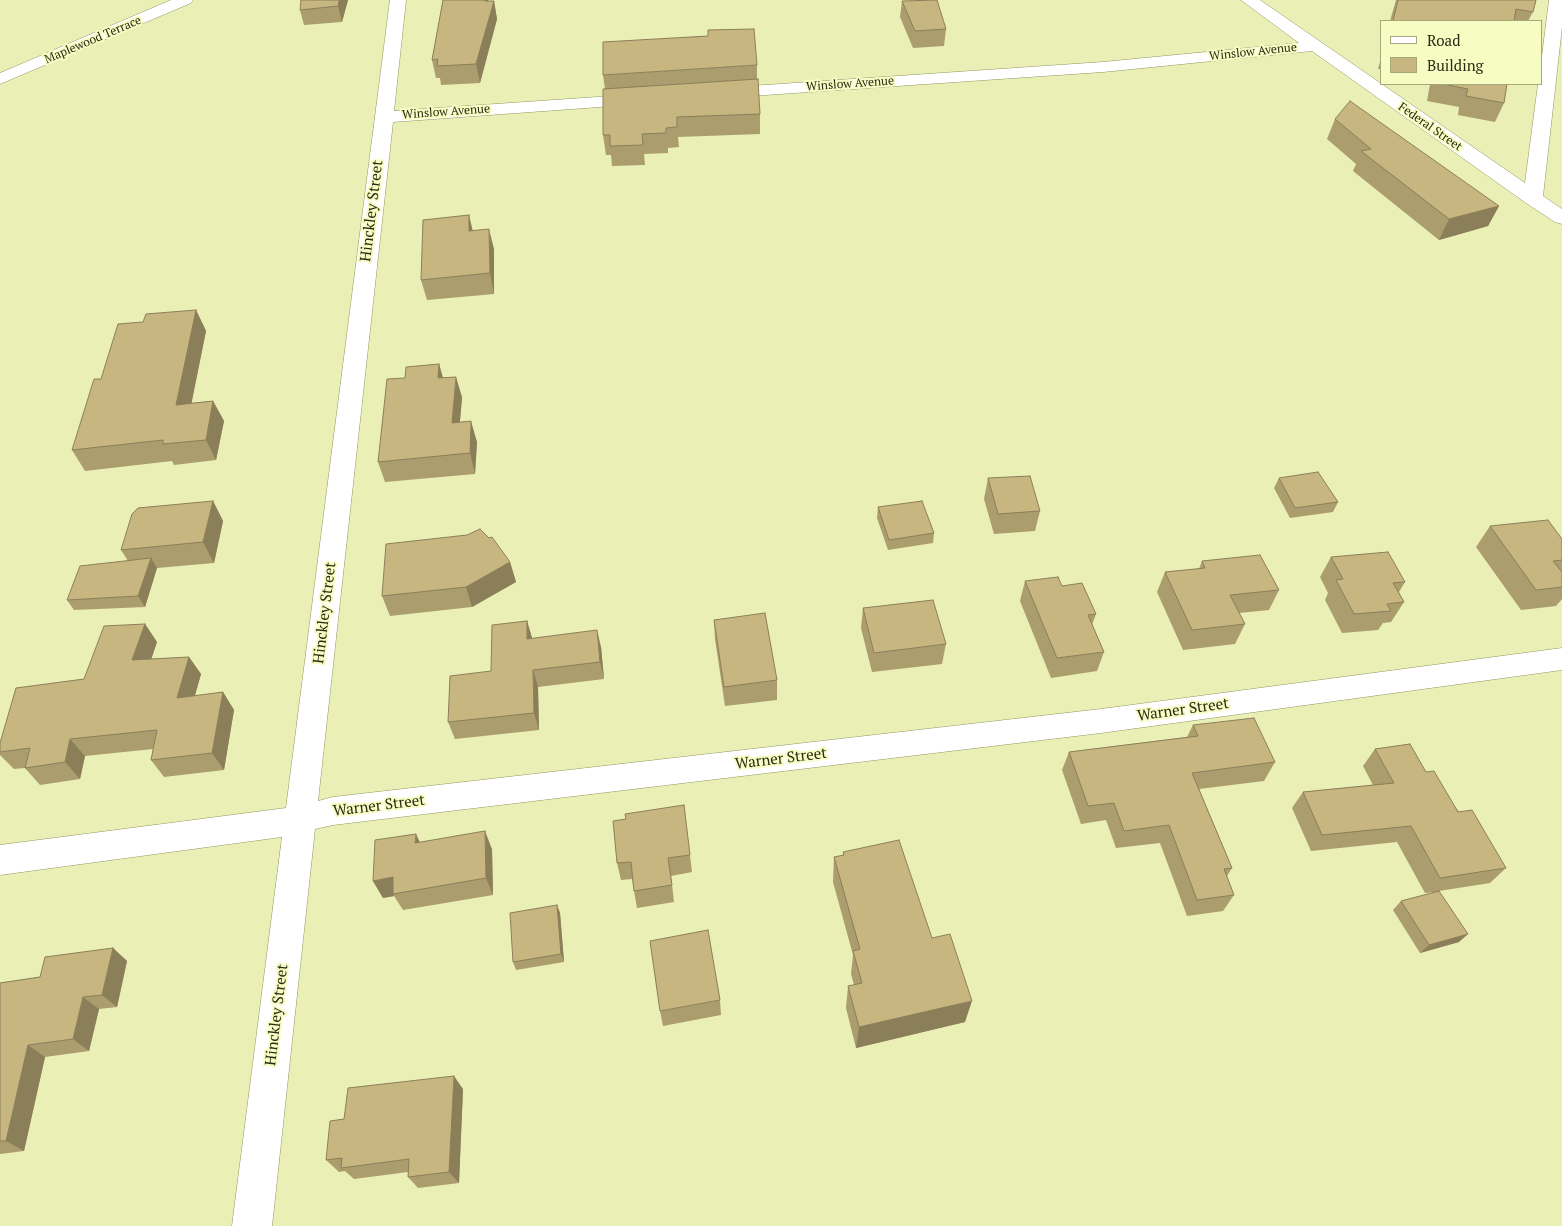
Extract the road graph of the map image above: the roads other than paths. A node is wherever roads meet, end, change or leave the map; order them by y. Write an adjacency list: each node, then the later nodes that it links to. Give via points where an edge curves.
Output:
1 (185, 0): 6 (street, Maplewood Terrace)
2 (398, 0): 9 (street, Hinckley Street)
3 (1249, 0): 5 (street, Federal Street)
4 (1557, 0): 10 (street)
5 (1315, 46): 7 (street, Winslow Avenue, via 1102,67); 10 (street, Federal Street)
6 (0, 80)
7 (706, 94)
8 (657, 98): 9 (street, Winslow Avenue)
9 (383, 117): 13 (street, Hinckley Street)
10 (1533, 199): 11 (street, Federal Street)
11 (1562, 218)
12 (1562, 659): 13 (street, Warner Street, via 1091,722 333,811)
13 (300, 819): 14 (street, Warner Street); 15 (street, Hinckley Street)
14 (0, 860)
15 (252, 1226)

